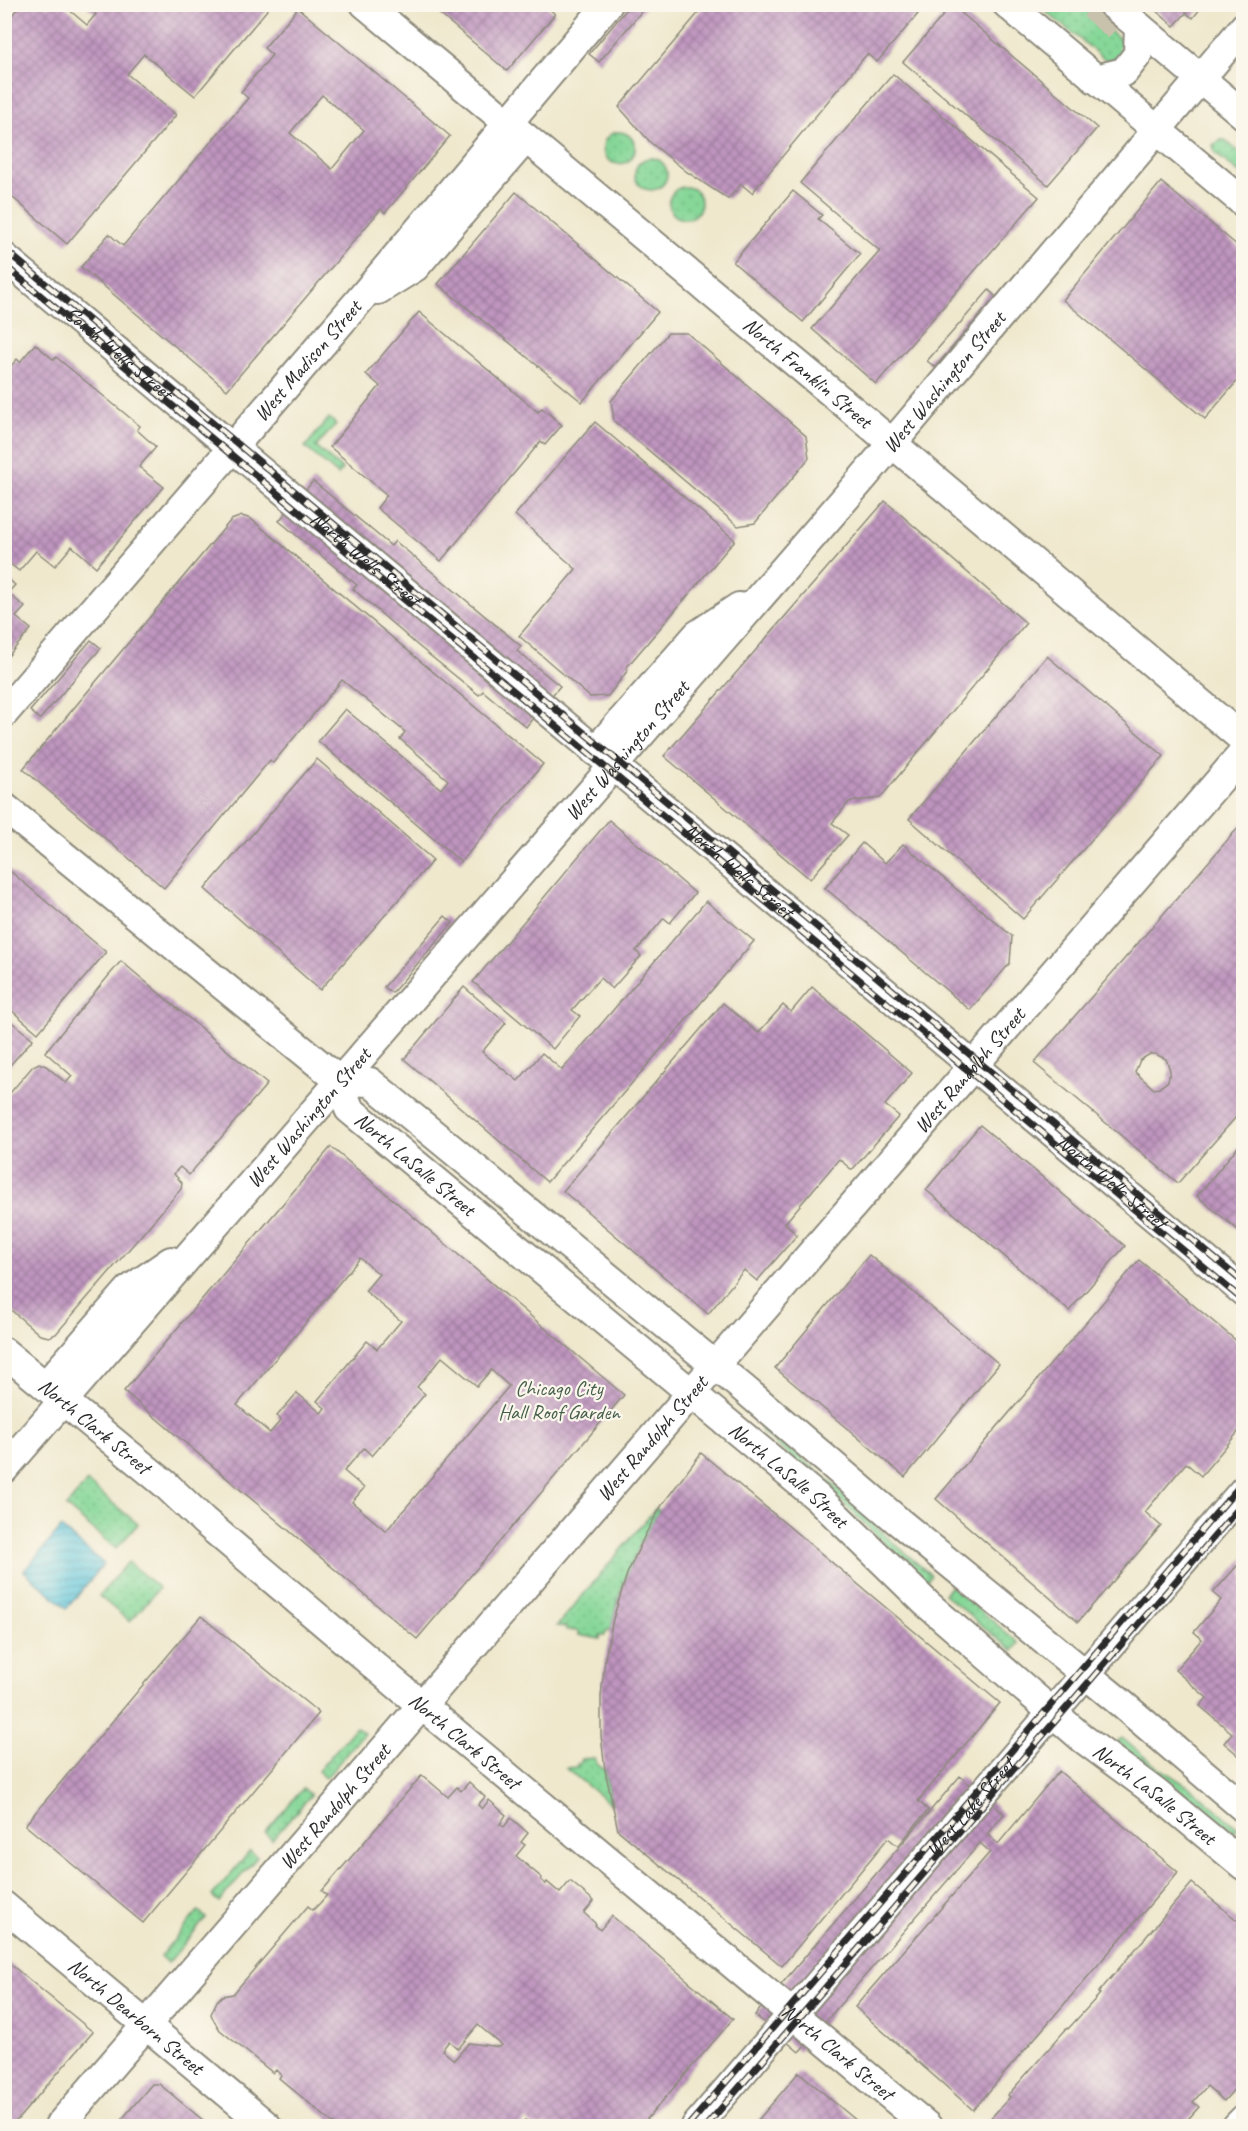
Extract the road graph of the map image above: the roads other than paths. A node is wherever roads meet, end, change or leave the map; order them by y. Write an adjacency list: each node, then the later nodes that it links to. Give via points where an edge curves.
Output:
1 (365, 4): 10 (main road, North Franklin Street)
2 (608, 4): 10 (main road, West Madison Street)
3 (1007, 4): 7 (main road)
4 (1112, 4): 5 (main road)
5 (1139, 27): 7 (main road, via 1138,54 1124,72); 8 (main road)
6 (1244, 27): 8 (main road, West Washington Street)
7 (1095, 79): 11 (main road)
8 (1200, 79): 9 (main road); 11 (main road, West Washington Street)
9 (1244, 115)
10 (517, 130): 16 (main road, North Franklin Street); 17 (main road, West Madison Street, via 358,302)
11 (1157, 130): 12 (main road); 16 (main road, West Washington Street)
12 (1219, 182): 13 (main road); 14 (main road)
13 (1244, 198)
14 (1244, 203)
15 (4, 257): 17 (main road, South Wells Street)
16 (892, 444): 19 (main road, North Franklin Street); 21 (main road, West Washington Street, via 769,588)
17 (233, 448): 18 (main road, West Madison Street); 21 (main road, North Wells Street)
18 (4, 713)
19 (1244, 740)
20 (1244, 752): 23 (main road, West Randolph Street)
21 (605, 758): 23 (main road, North Wells Street); 24 (main road, West Washington Street)
22 (4, 807): 24 (main road)
23 (973, 1065): 25 (main road, North Wells Street); 27 (main road, West Randolph Street)
24 (340, 1081): 27 (main road, North LaSalle Street, via 370,1082); 28 (main road, North LaSalle Street, via 349,1109); 29 (main road, West Washington Street, via 207,1236)
25 (1244, 1292)
26 (4, 1352): 29 (main road, North Clark Street)
27 (715, 1365): 28 (main road, West Randolph Street); 32 (main road, North LaSalle Street)
28 (692, 1392): 33 (main road, West Randolph Street); 34 (main road, North LaSalle Street, via 818,1498 926,1604)
29 (55, 1393): 30 (main road, West Washington Street); 33 (main road, North Clark Street)
30 (4, 1469)
31 (1244, 1490): 32 (main road, West Lake Street)
32 (1086, 1674): 34 (main road, West Lake Street); 35 (main road, North LaSalle Street)
33 (422, 1704): 38 (main road, North Clark Street); 39 (main road, West Randolph Street)
34 (1053, 1712): 36 (main road, North LaSalle Street); 38 (main road, West Lake Street)
35 (1244, 1808)
36 (1244, 1866)
37 (4, 1906): 39 (main road, North Dearborn Street)
38 (793, 2014): 43 (main road, West Lake Street); 44 (main road, North Clark Street)
39 (146, 2025): 41 (main road, West Randolph Street); 42 (main road, North Dearborn Street)
40 (1244, 2119): 45 (main road)
41 (59, 2127)
42 (267, 2127)
43 (696, 2127)
44 (927, 2127)
45 (1237, 2127)

